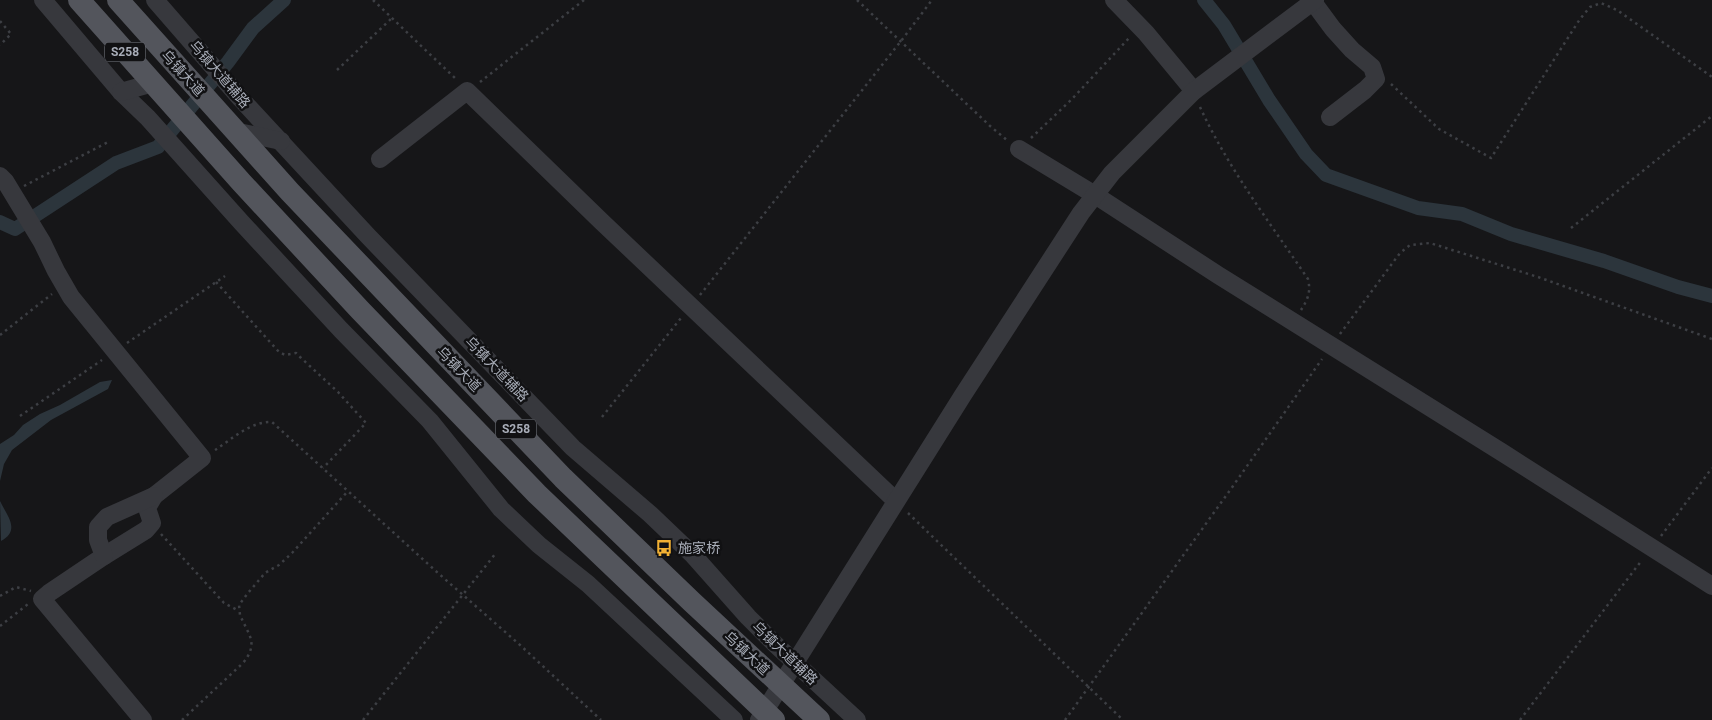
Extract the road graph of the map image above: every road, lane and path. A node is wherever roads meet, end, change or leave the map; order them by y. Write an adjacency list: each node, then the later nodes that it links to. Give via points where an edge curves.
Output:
1 (43, 0): 26 (street)
2 (79, 0): 23 (main road, S258)
3 (118, 0): 17 (main road, 乌镇大道 / S258)
4 (155, 0): 15 (street, 乌镇大道辅路)
5 (373, 0): 13 (path)
6 (584, 0): 24 (path)
7 (857, 0): 18 (path)
8 (932, 0): 18 (path)
9 (1114, 0): 16 (street)
10 (1597, 0): 12 (path)
11 (1314, 1): 22 (street, via 1352,50 1372,67); 25 (street)
12 (1600, 2): 21 (path); 22 (path, via 1580,18 1491,158 1440,129 1388,81)
13 (392, 18): 20 (path); 24 (path)
14 (0, 21): 19 (path, via 11,34)
15 (177, 24): 17 (street); 30 (street, 乌镇大道辅路)
16 (1140, 27): 25 (street); 32 (path, via 1071,100)
17 (142, 28): 29 (main road, 乌镇大道 / S258)
18 (901, 41): 32 (path); 40 (path)
19 (0, 45)
20 (337, 70)
21 (1712, 77)
22 (1376, 79): 28 (street)
23 (153, 83): 26 (street); 65 (main road, S258, via 333,282 537,494)
24 (468, 91): 33 (street); 40 (street)
25 (1194, 91): 35 (street, via 1112,173); 41 (path, via 1217,139 1247,189 1308,279 1308,300)
26 (121, 92): 70 (street, via 341,330 430,421 501,509 588,584)
27 (1712, 116): 37 (path)
28 (1330, 117)
29 (231, 127): 30 (street); 63 (main road, 乌镇大道 / S258, via 570,484)
30 (281, 141): 62 (street, 乌镇大道辅路, via 573,448 693,555)
31 (108, 142): 36 (path)
32 (1018, 149): 35 (street)
33 (380, 159)
34 (0, 176): 36 (street)
35 (1095, 195): 41 (street); 51 (street)
36 (16, 199): 39 (street)
37 (1571, 228)
38 (216, 282): 47 (path, via 279,352 285,355 296,353 366,423)
39 (64, 285): 42 (path); 46 (street)
40 (691, 306): 45 (path); 51 (street)
41 (1293, 322): 44 (street)
42 (0, 334)
43 (1712, 339): 44 (path, via 1538,277 1430,243 1410,245 1400,253)
44 (1331, 346): 53 (street); 64 (path)
45 (602, 417)
46 (202, 458): 47 (path, via 250,427 272,422); 50 (street)
47 (323, 468): 49 (path)
48 (1712, 468): 53 (path)
49 (348, 491): 57 (path); 60 (path, via 292,554 265,573 248,592)
50 (154, 496): 52 (street, via 148,508); 55 (street, via 107,517 98,528 98,540)
51 (896, 501): 62 (street); 64 (path)
52 (152, 523): 55 (street); 60 (path, via 224,603)
53 (1652, 548): 56 (street); 75 (path)
54 (496, 553): 57 (path)
55 (104, 556): 59 (street)
56 (1712, 586)
57 (463, 594): 68 (path); 69 (path)
58 (0, 596): 59 (path, via 16,587 29,590)
59 (42, 599): 61 (path, via 21,608); 66 (street)
60 (239, 611): 67 (path, via 253,645 250,654)
61 (0, 626)
62 (794, 663): 63 (street); 72 (street, 乌镇大道辅路)
63 (780, 685): 65 (street); 71 (main road, 乌镇大道 / S258)
64 (1088, 687): 73 (path); 74 (path)
65 (766, 717)
66 (143, 720)
67 (182, 720)
68 (363, 720)
69 (601, 720)
70 (734, 720)
71 (819, 720)
72 (857, 720)
73 (1065, 720)
74 (1123, 720)
75 (1520, 720)

